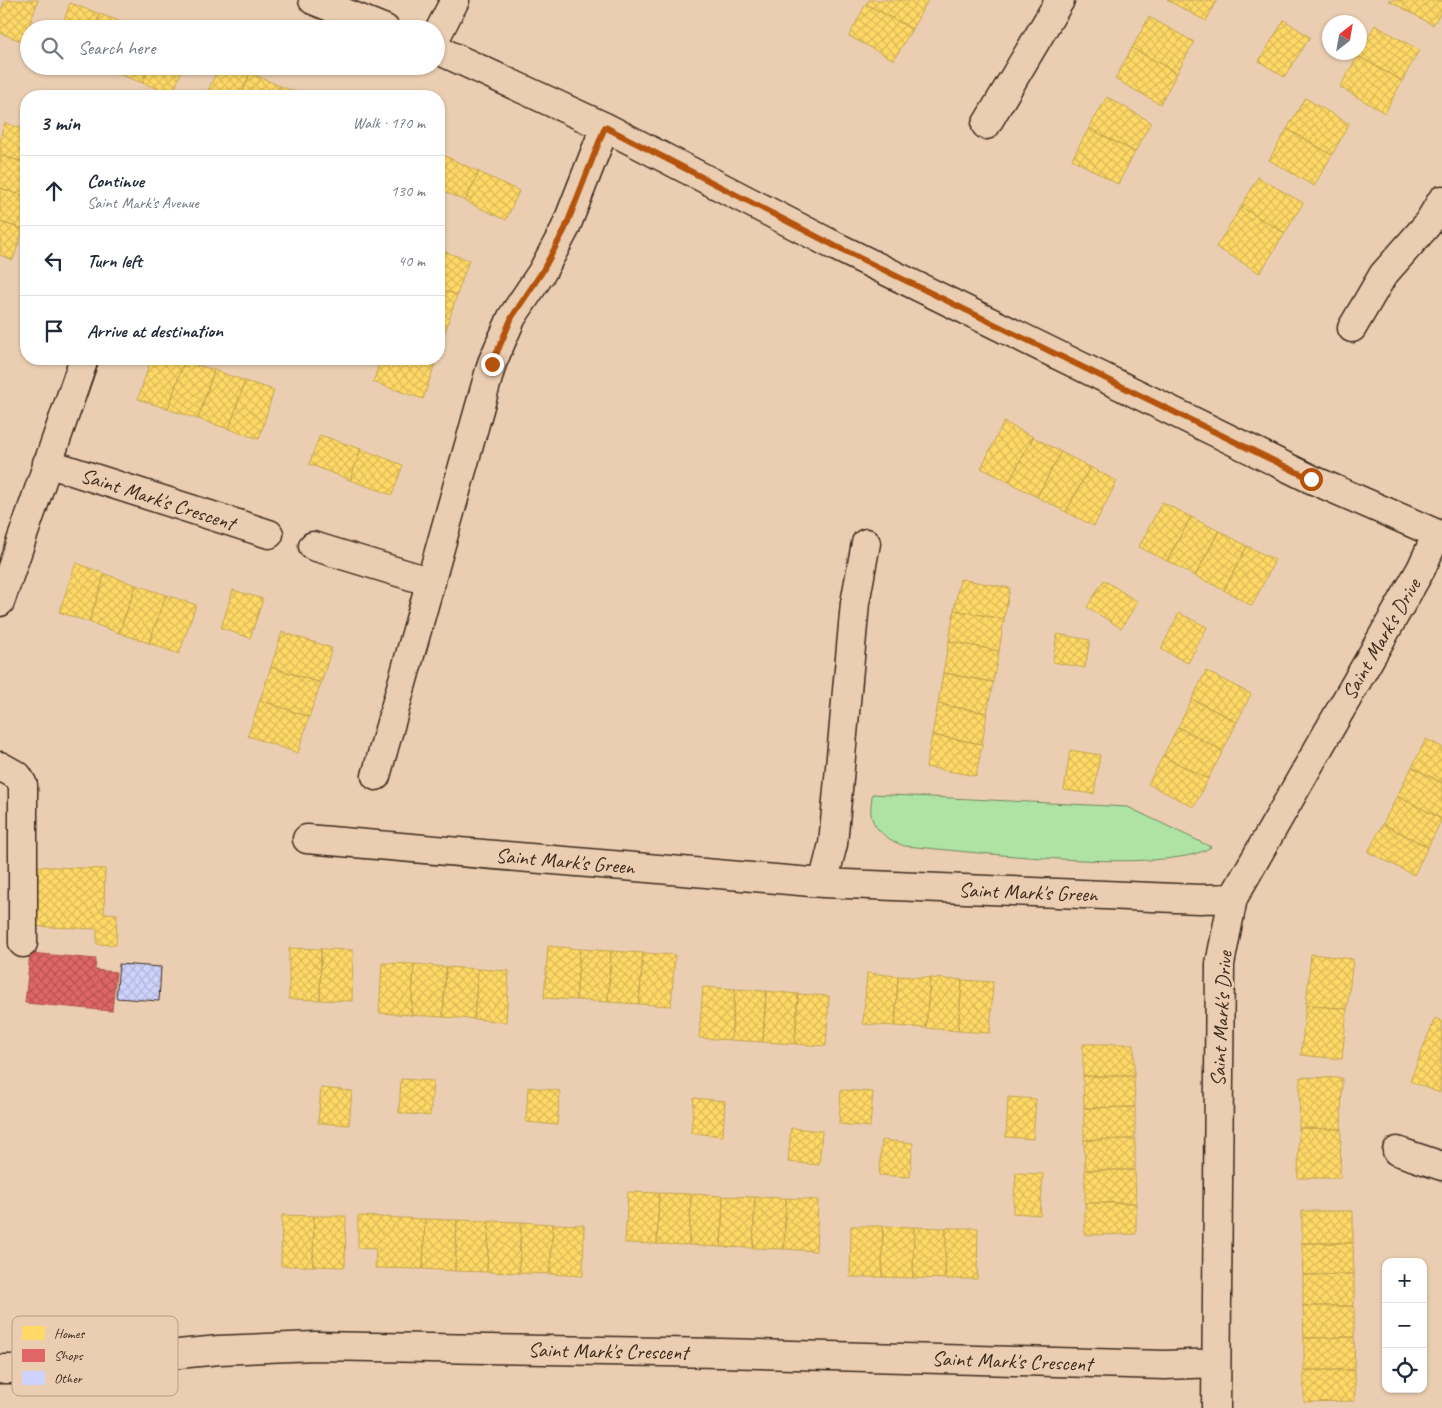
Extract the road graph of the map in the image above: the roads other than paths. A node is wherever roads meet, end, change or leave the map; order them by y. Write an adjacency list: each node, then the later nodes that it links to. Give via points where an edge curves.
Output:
1 (313, 0): 4 (street)
2 (454, 0): 5 (street)
3 (1060, 0): 7 (street)
4 (363, 20)
5 (444, 20)
6 (445, 54): 8 (street)
7 (986, 125)
8 (605, 127): 14 (street, via 835,246 1311,479); 17 (street, via 565,229 501,340)
9 (1442, 200): 10 (street, via 1426,225 1383,275)
10 (1352, 328)
11 (82, 365): 12 (street)
12 (47, 463): 13 (street, Saint Mark's Crescent); 18 (street)
13 (270, 534)
14 (1439, 535): 23 (street, Saint Mark's Drive)
15 (866, 543): 22 (street, via 855,603 833,844)
16 (312, 546): 17 (street)
17 (431, 582): 20 (street)
18 (0, 602)
19 (0, 766): 24 (street, via 18,776 23,785)
20 (376, 776)
21 (307, 839): 22 (street, Saint Mark's Green)
22 (823, 883): 23 (street, Saint Mark's Green)
23 (1233, 898): 28 (street, Saint Mark's Drive, via 1220,973)
24 (23, 943)
25 (1397, 1151): 26 (street)
26 (1442, 1166)
27 (178, 1354): 28 (street, Saint Mark's Crescent, via 315,1346 1165,1365)
28 (1216, 1363): 29 (street, Saint Mark's Drive)
29 (1216, 1408)

